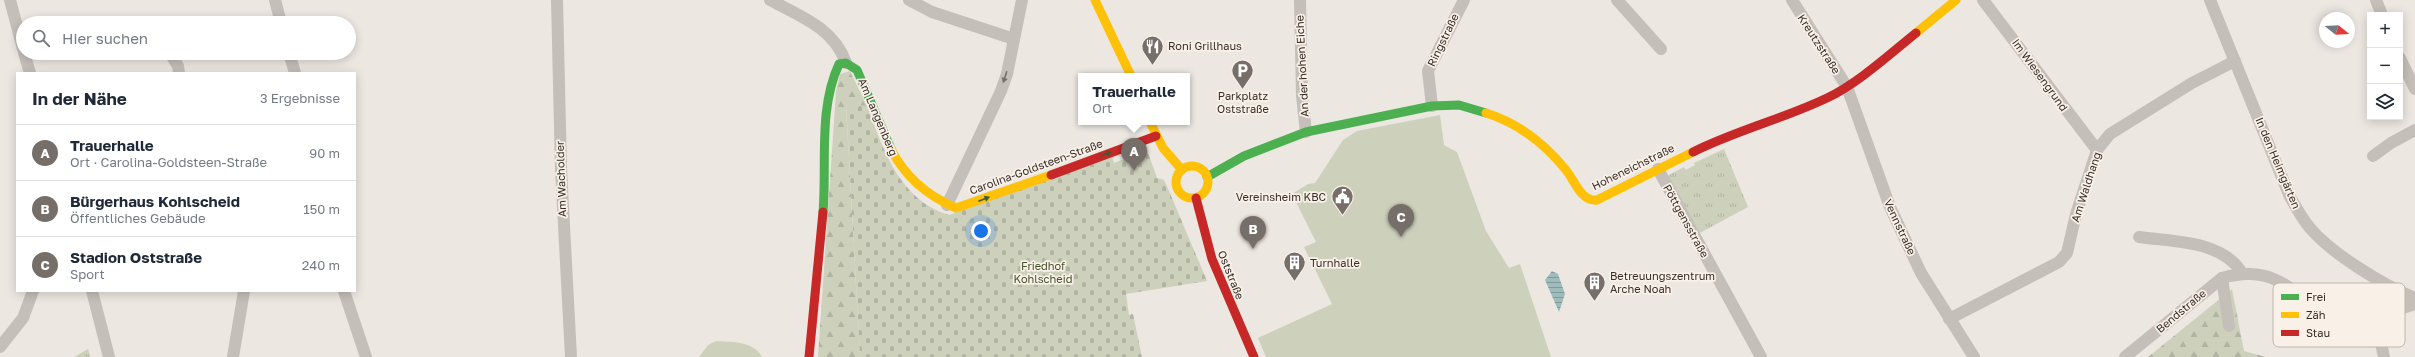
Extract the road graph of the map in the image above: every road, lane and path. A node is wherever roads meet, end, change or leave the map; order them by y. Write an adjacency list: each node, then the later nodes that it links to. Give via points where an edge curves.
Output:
1 (10, 0): 18 (street)
2 (275, 0): 17 (street)
3 (557, 0): 65 (street, Am Wacholder, via 561,169)
4 (770, 0): 25 (street, via 828,34 842,52)
5 (909, 0): 19 (street, via 932,12)
6 (1022, 0): 19 (street)
7 (1095, 0): 30 (street)
8 (1300, 0): 36 (street, An der hohen Eiche, via 1302,96)
9 (1464, 0): 33 (street, Ringstraße, via 1428,71)
10 (1617, 0): 20 (street)
11 (1792, 0): 31 (street, Kreutzstraße)
12 (1956, 0): 31 (street, Hoheneichstraße)
13 (1983, 0): 38 (street, Im Wiesengrund)
14 (2210, 0): 24 (street, In den Heimgärten)
15 (2376, 0): 16 (street)
16 (2381, 12)
17 (279, 16)
18 (16, 23)
19 (1014, 39): 44 (street, one-way to 44, via 1000,91)
20 (1660, 49)
21 (26, 60): 27 (street)
22 (174, 60): 28 (street)
23 (291, 60): 29 (street)
24 (2235, 61): 38 (street, Am Waldhang, via 2127,122 2110,134); 49 (street, In den Heimgärten, via 2290,197 2310,229 2339,253)
25 (846, 63): 44 (street, Am Langenberg, via 857,70 897,161 924,191); 66 (street, via 840,64 835,71 830,90 824,196)
26 (2403, 64): 32 (street)
27 (30, 72)
28 (179, 72)
29 (295, 72)
30 (1130, 73)
31 (1847, 87): 40 (street, Hoheneichstraße, via 1828,98 1721,138); 58 (street, Vennstraße, via 1890,207 1921,273)
32 (2415, 89)
33 (1432, 106): 36 (street, Hoheneichstraße); 40 (street, Hoheneichstraße, via 1459,105 1478,109 1502,118 1528,133 1556,157 1580,192 1590,201 1606,196)
34 (1151, 125): 37 (street)
35 (2415, 130): 39 (street)
36 (1306, 132): 42 (street, Hoheneichstraße, via 1244,156)
37 (1156, 136): 41 (street, via 1171,160); 44 (street, Carolina-Goldsteen-Straße, one-way to 37, via 956,208 966,206)
38 (2097, 150): 58 (street, Am Waldhang, via 2076,214 2067,253 2059,262)
39 (2373, 156)
40 (1658, 169): 68 (street, Pöttgensstraße)
41 (1182, 170): 42 (street, via 1196,167); 43 (street, via 1176,178 1177,188 1185,196)
42 (1207, 177): 43 (street, via 1207,187)
43 (1196, 198): 67 (street, Oststraße, via 1206,244 1226,297)
44 (947, 205)
45 (2139, 237): 46 (street, via 2213,249 2228,257)
46 (2242, 273): 47 (street, Bendstraße); 48 (street, Bendstraße, via 2264,275)
47 (2222, 278): 59 (street); 70 (street, Bendstraße)
48 (2284, 283)
49 (2384, 283)
50 (33, 292): 60 (street, via 23,318)
51 (92, 292): 62 (street)
52 (244, 292): 63 (street)
53 (344, 292): 64 (street)
54 (2405, 294): 55 (street, In den Heimgärten)
55 (2415, 298)
56 (2415, 304): 57 (street, Bendstraße)
57 (2405, 307)
58 (1949, 318): 69 (street, Vennstraße)
59 (2229, 326)
60 (0, 347)
61 (2382, 347): 71 (street)
62 (110, 357)
63 (232, 357)
64 (366, 357)
65 (571, 357)
66 (809, 357)
67 (1254, 357)
68 (1761, 357)
69 (1974, 357)
70 (2125, 357)
71 (2384, 357)

